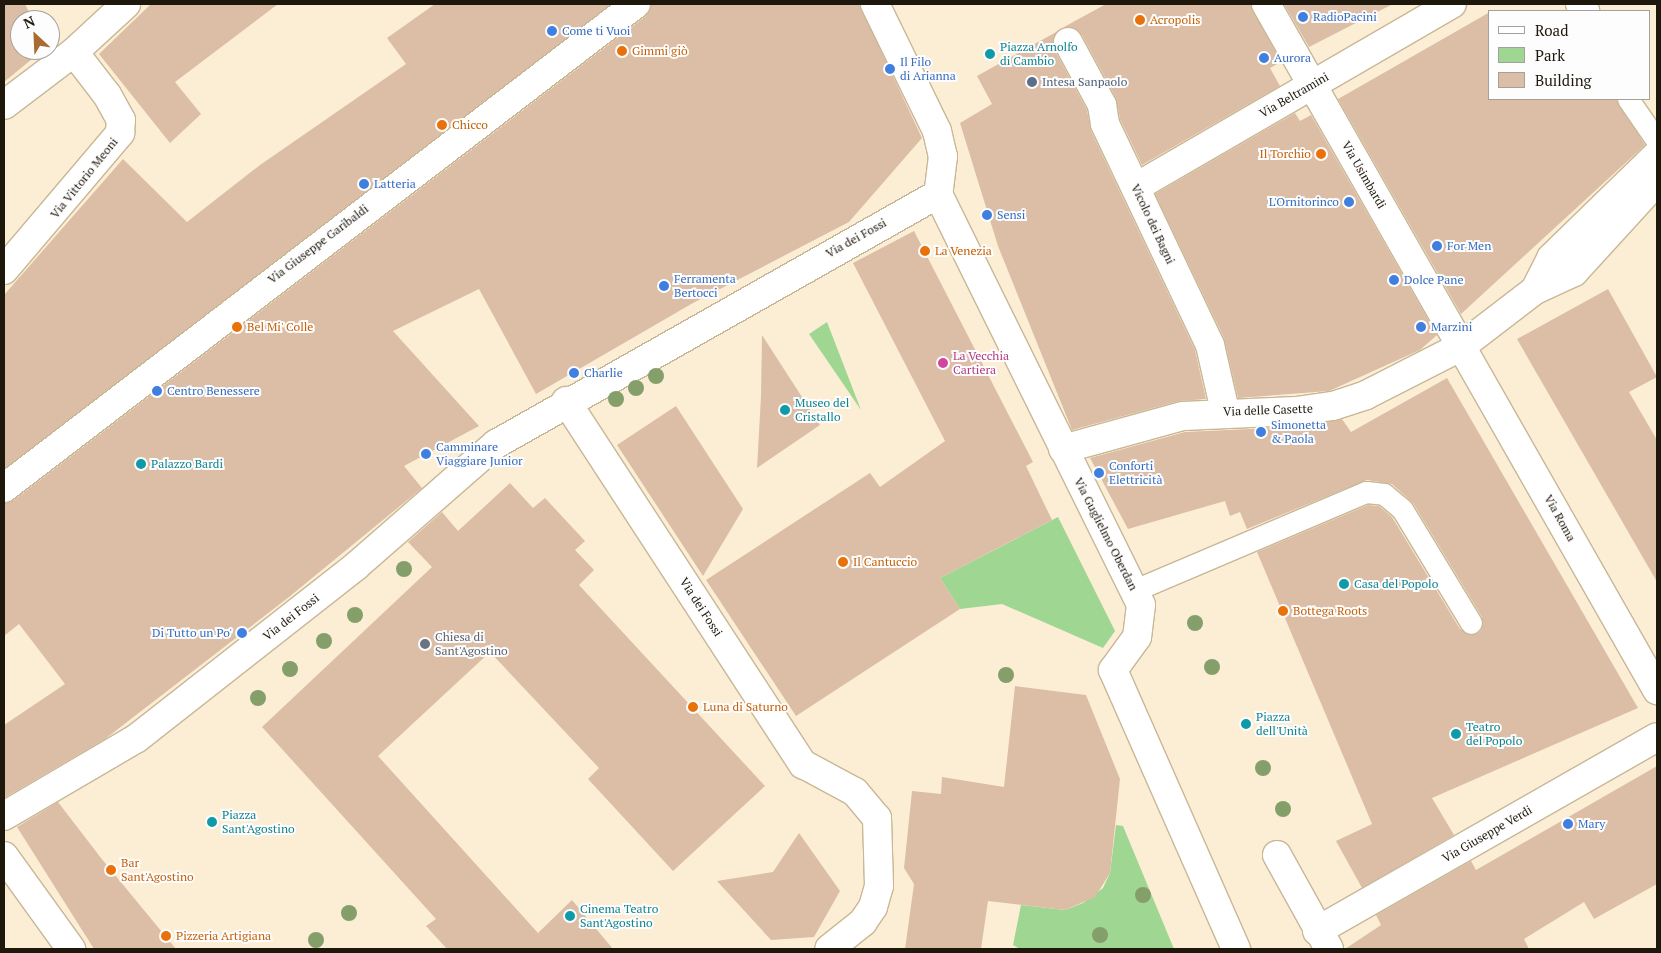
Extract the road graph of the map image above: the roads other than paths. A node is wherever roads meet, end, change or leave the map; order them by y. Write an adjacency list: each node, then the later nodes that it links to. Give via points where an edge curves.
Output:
1 (126, 4): 7 (street)
2 (636, 4): 22 (street, Via Giuseppe Garibaldi)
3 (875, 4): 15 (street, via 932,118 942,156)
4 (1266, 4): 8 (street, Via Usimbardi)
5 (1452, 4): 8 (street, Via Beltramini)
6 (1068, 42): 14 (street, Vicolo dei Bagni, via 1102,105 1105,124)
7 (74, 52): 10 (street); 16 (street, Via Vittorio Meoni, via 107,95 121,120 120,133)
8 (1312, 84): 14 (street, Via Beltramini); 18 (street, Via Usimbardi)
9 (1629, 100): 11 (lane)
10 (4, 105)
11 (1657, 141)
12 (1657, 154): 17 (street, Via delle Casette, via 1551,258)
13 (1657, 181): 17 (street, Via delle Casette, via 1574,272)
14 (1136, 187): 20 (street, Vicolo dei Bagni, via 1210,345)
15 (938, 194): 19 (street, Via dei Fossi); 21 (street, Via Guglielmo Oberdan)
16 (4, 270)
17 (1535, 290): 18 (street, Via delle Casette)
18 (1462, 346): 20 (street, Via delle Casette, via 1333,406); 25 (street, Via Roma)
19 (566, 401): 27 (street, Via dei Fossi, via 496,444 356,566 136,738); 32 (street, Via dei Fossi, via 804,764 855,792 878,818 879,886 863,922)
20 (1224, 411): 21 (street, Via delle Casette, via 1183,416)
21 (1063, 449): 23 (street, Via Guglielmo Oberdan)
22 (4, 488)
23 (1135, 590): 24 (lane, via 1366,492 1384,494 1402,509); 33 (street, Via Guglielmo Oberdan, via 1142,620 1137,637 1113,670)
24 (1471, 624)
25 (1657, 690)
26 (1657, 737): 30 (street, Via Giuseppe Verdi)
27 (4, 816)
28 (4, 856): 31 (street)
29 (1277, 856): 30 (street)
30 (1323, 940)
31 (71, 949)
32 (829, 949)
33 (1236, 949)

